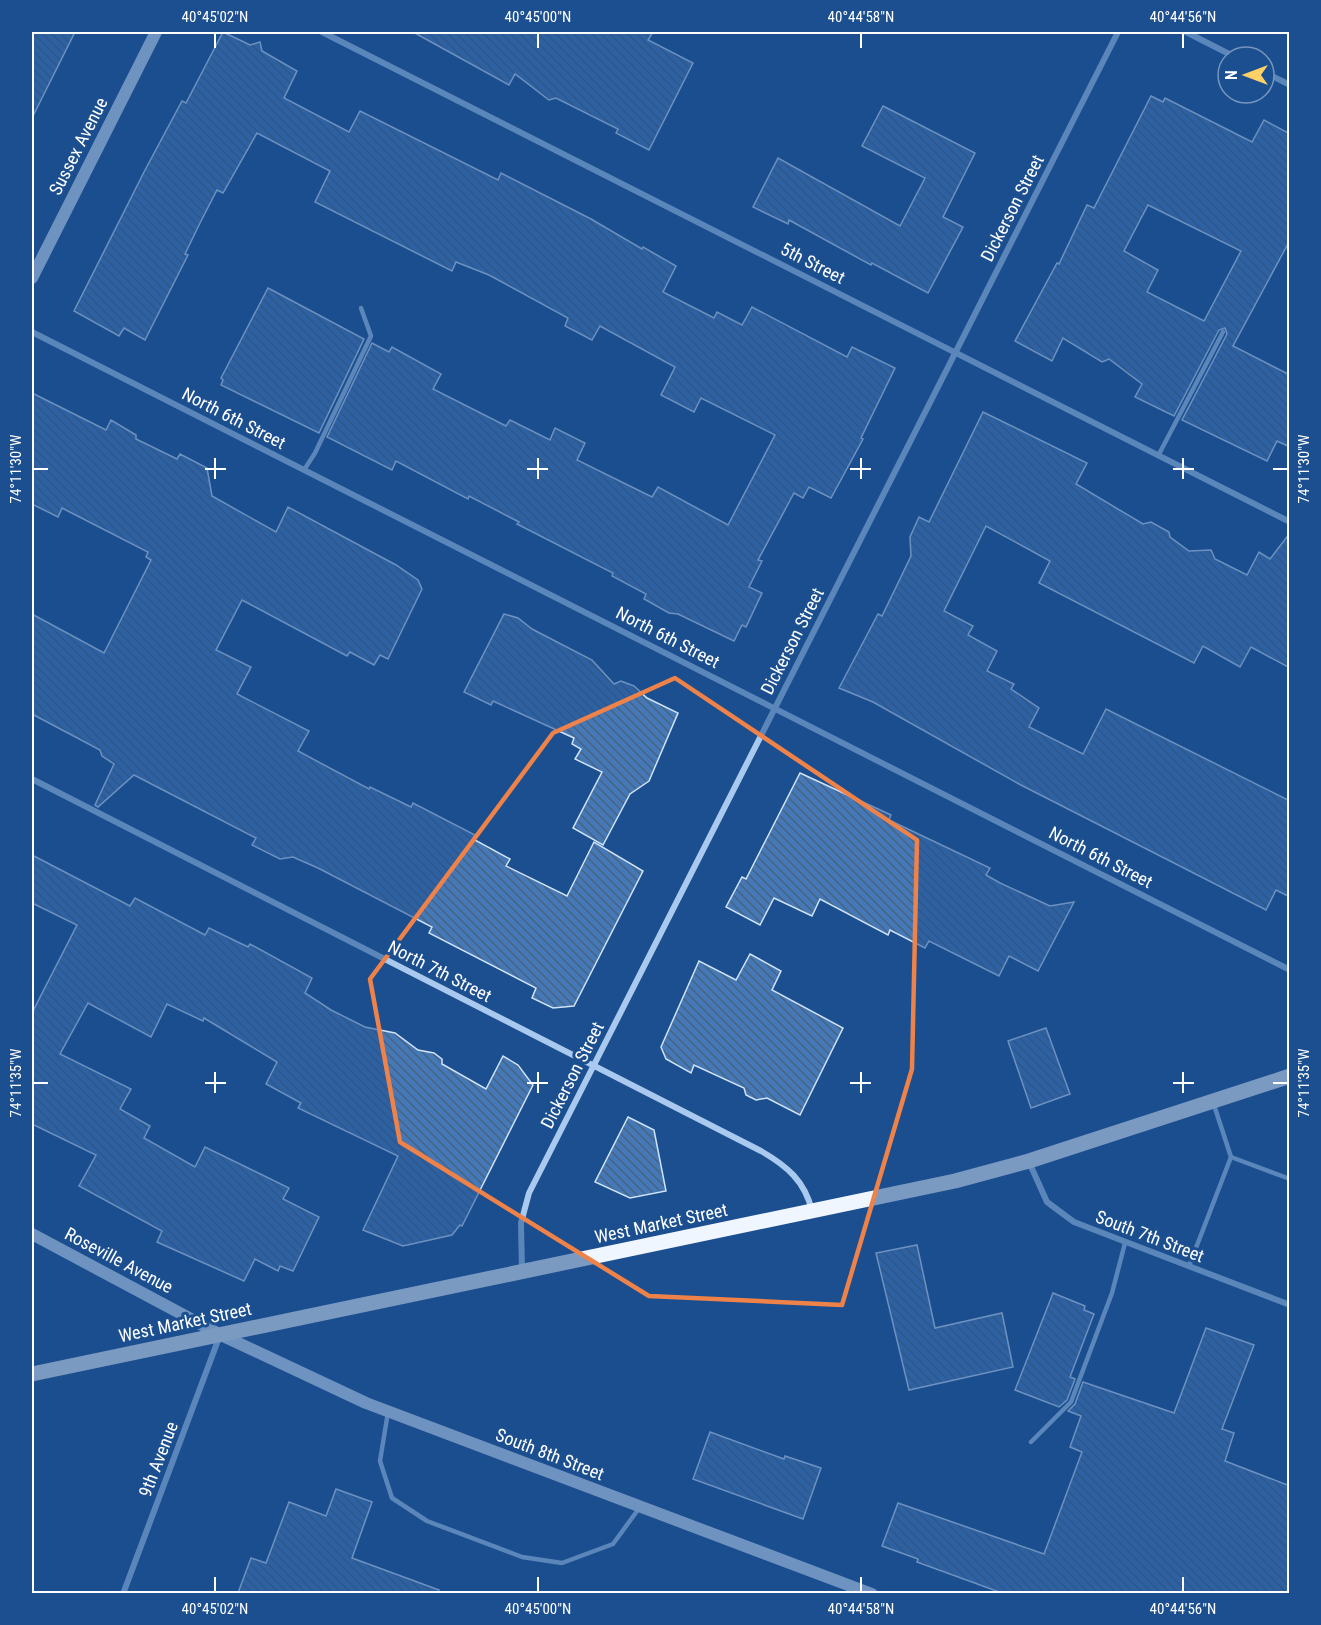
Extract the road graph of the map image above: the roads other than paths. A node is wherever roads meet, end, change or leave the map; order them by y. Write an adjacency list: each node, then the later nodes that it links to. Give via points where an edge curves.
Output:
1 (156, 32): 8 (street, Sussex Avenue)
2 (322, 32): 12 (street, 5th Street)
3 (1118, 32): 12 (street, Dickerson Street)
4 (1186, 32): 5 (street)
5 (1216, 47)
6 (1276, 78): 7 (street)
7 (1290, 85)
8 (32, 278)
9 (361, 308): 14 (lane, via 371,336)
10 (32, 332): 14 (street, North 6th Street)
11 (1223, 332): 13 (lane)
12 (955, 352): 13 (street, 5th Street); 16 (street, Dickerson Street)
13 (1158, 456): 15 (street, 5th Street)
14 (304, 470): 16 (street, North 6th Street)
15 (1290, 522)
16 (775, 708): 18 (street, North 6th Street); 19 (street, Dickerson Street)
17 (32, 779): 19 (street, North 7th Street)
18 (1290, 970)
19 (594, 1066): 25 (street, North 7th Street, via 778,1161 803,1185); 29 (street, Dickerson Street, via 529,1193 521,1223)
20 (1290, 1076): 21 (main road, West Market Street)
21 (1213, 1102): 22 (lane); 23 (main road, West Market Street)
22 (1231, 1157): 24 (lane); 28 (lane)
23 (1029, 1161): 25 (main road, West Market Street); 27 (street, South 7th Street, via 1047,1202 1074,1222)
24 (1290, 1179)
25 (812, 1212): 29 (main road, West Market Street)
26 (32, 1234): 31 (street, Roseville Avenue)
27 (1125, 1243): 28 (street, South 7th Street); 34 (lane, via 1113,1293 1071,1402)
28 (1189, 1266): 30 (street, South 7th Street)
29 (522, 1272): 31 (main road, West Market Street)
30 (1290, 1305)
31 (220, 1335): 32 (main road, West Market Street); 33 (street, South 8th Street); 36 (street, 9th Avenue)
32 (32, 1374)
33 (388, 1412): 35 (street, South 8th Street); 35 (lane, via 380,1461 392,1498 428,1521 522,1557 562,1563 613,1544)
34 (1030, 1442)
35 (640, 1507): 37 (street, South 8th Street)
36 (123, 1593)
37 (872, 1593)

